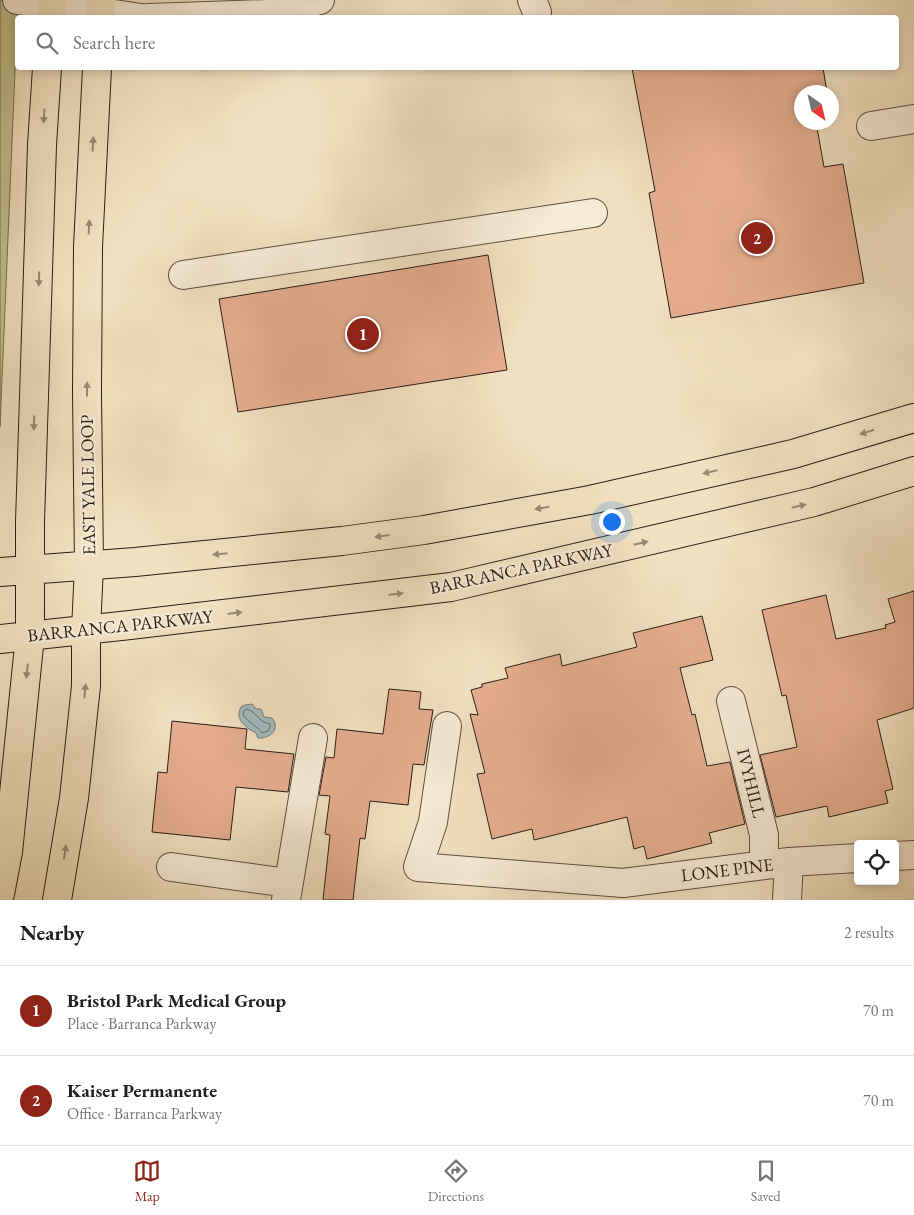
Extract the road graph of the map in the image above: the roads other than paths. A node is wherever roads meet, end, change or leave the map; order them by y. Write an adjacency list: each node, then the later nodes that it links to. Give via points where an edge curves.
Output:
1 (18, 0): 3 (street)
2 (320, 0): 6 (street, via 266,14)
3 (51, 7): 4 (street)
4 (100, 10): 5 (street)
5 (126, 15)
6 (236, 15)
7 (48, 70): 16 (main road, one-way to 16, via 42,145)
8 (97, 70): 15 (main road, EAST YALE LOOP, one-way to 8, via 88,247)
9 (914, 119): 10 (street)
10 (871, 126)
11 (593, 213): 12 (street)
12 (183, 275)
13 (914, 418): 15 (main road, one-way to 15, via 793,454 590,500 434,528 342,541)
14 (914, 471): 18 (main road, BARRANCA PARKWAY, one-way to 14, via 451,587 814,502)
15 (89, 566): 16 (main road); 18 (main road, EAST YALE LOOP)
16 (31, 570): 17 (main road); 19 (main road)
17 (0, 572)
18 (86, 630): 19 (main road, BARRANCA PARKWAY); 31 (main road, EAST YALE LOOP, one-way to 18, via 74,798 86,686)
19 (30, 636): 20 (main road, BARRANCA PARKWAY); 30 (main road, one-way to 30, via 8,852)
20 (0, 639)
21 (731, 702): 27 (street, IVYHILL, via 764,835)
22 (447, 726): 27 (street, LONE PINE, via 433,822 418,867 624,883)
23 (313, 738): 29 (street)
24 (914, 855): 25 (street)
25 (899, 856)
26 (854, 858): 27 (street, LONE PINE)
27 (776, 863): 32 (street, IVYHILL)
28 (171, 867): 29 (street)
29 (287, 892)
30 (0, 894)
31 (57, 900)
32 (787, 900)

